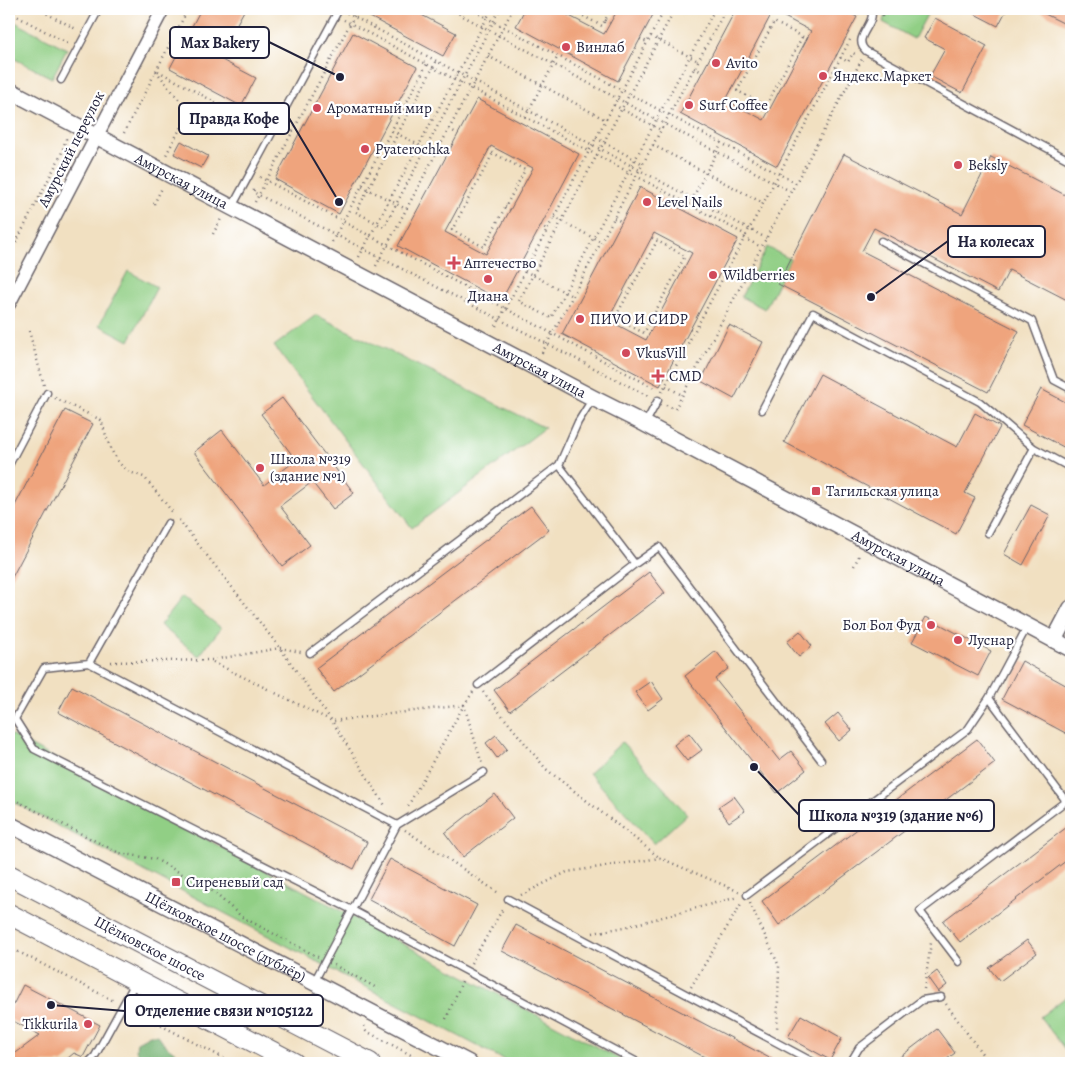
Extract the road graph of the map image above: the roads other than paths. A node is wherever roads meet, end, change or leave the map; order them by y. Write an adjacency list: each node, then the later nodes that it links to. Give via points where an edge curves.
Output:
1 (99, 9): 5 (lane)
2 (163, 9): 7 (street, Амурский переулок)
3 (339, 9): 9 (lane)
4 (871, 9): 8 (lane, via 872,17 860,43 866,51)
5 (61, 80)
6 (9, 90): 7 (street, Амурская улица)
7 (96, 135): 9 (street, Амурская улица); 11 (street, Амурский переулок)
8 (1071, 161)
9 (232, 207): 14 (street, Амурская улица)
10 (881, 241): 12 (lane, via 1032,321 1054,380)
11 (9, 304)
12 (1071, 389)
13 (46, 394): 19 (lane)
14 (593, 398): 17 (street, Амурская улица); 20 (lane, via 578,422)
15 (658, 400): 17 (lane)
16 (762, 410): 18 (lane, via 813,313 980,402)
17 (645, 424): 26 (street, Амурская улица)
18 (1034, 448): 21 (lane); 23 (lane)
19 (9, 466)
20 (559, 466): 24 (lane); 29 (lane)
21 (1071, 468)
22 (168, 522): 30 (lane)
23 (988, 533)
24 (635, 564): 31 (lane); 33 (lane, via 659,547)
25 (1071, 608): 27 (street)
26 (1028, 626): 27 (street, Амурская улица); 32 (lane)
27 (1054, 640): 28 (street, Амурская улица)
28 (1071, 649)
29 (310, 653)
30 (89, 663): 37 (lane); 41 (lane, via 44,668 15,718 34,749)
31 (478, 684)
32 (989, 698): 35 (lane); 39 (lane, via 968,729)
33 (820, 760)
34 (484, 772): 37 (lane)
35 (1069, 799): 43 (lane, via 920,911)
36 (9, 824): 45 (street, Щёлковское шоссе (дублёр))
37 (397, 825): 41 (lane)
38 (9, 875): 49 (main road, Щёлковское шоссе)
39 (747, 894)
40 (508, 899): 52 (lane)
41 (352, 910): 45 (lane); 51 (lane)
42 (9, 914): 44 (main road)
43 (959, 962)
44 (136, 981): 47 (lane, via 96,1056); 48 (main road)
45 (314, 982): 50 (street, Щёлковское шоссе (дублёр))
46 (941, 997): 53 (lane, via 922,1000 859,1048)
47 (88, 1063)
48 (294, 1063)
49 (370, 1063)
50 (469, 1063)
51 (639, 1063)
52 (815, 1063)
53 (850, 1063)

